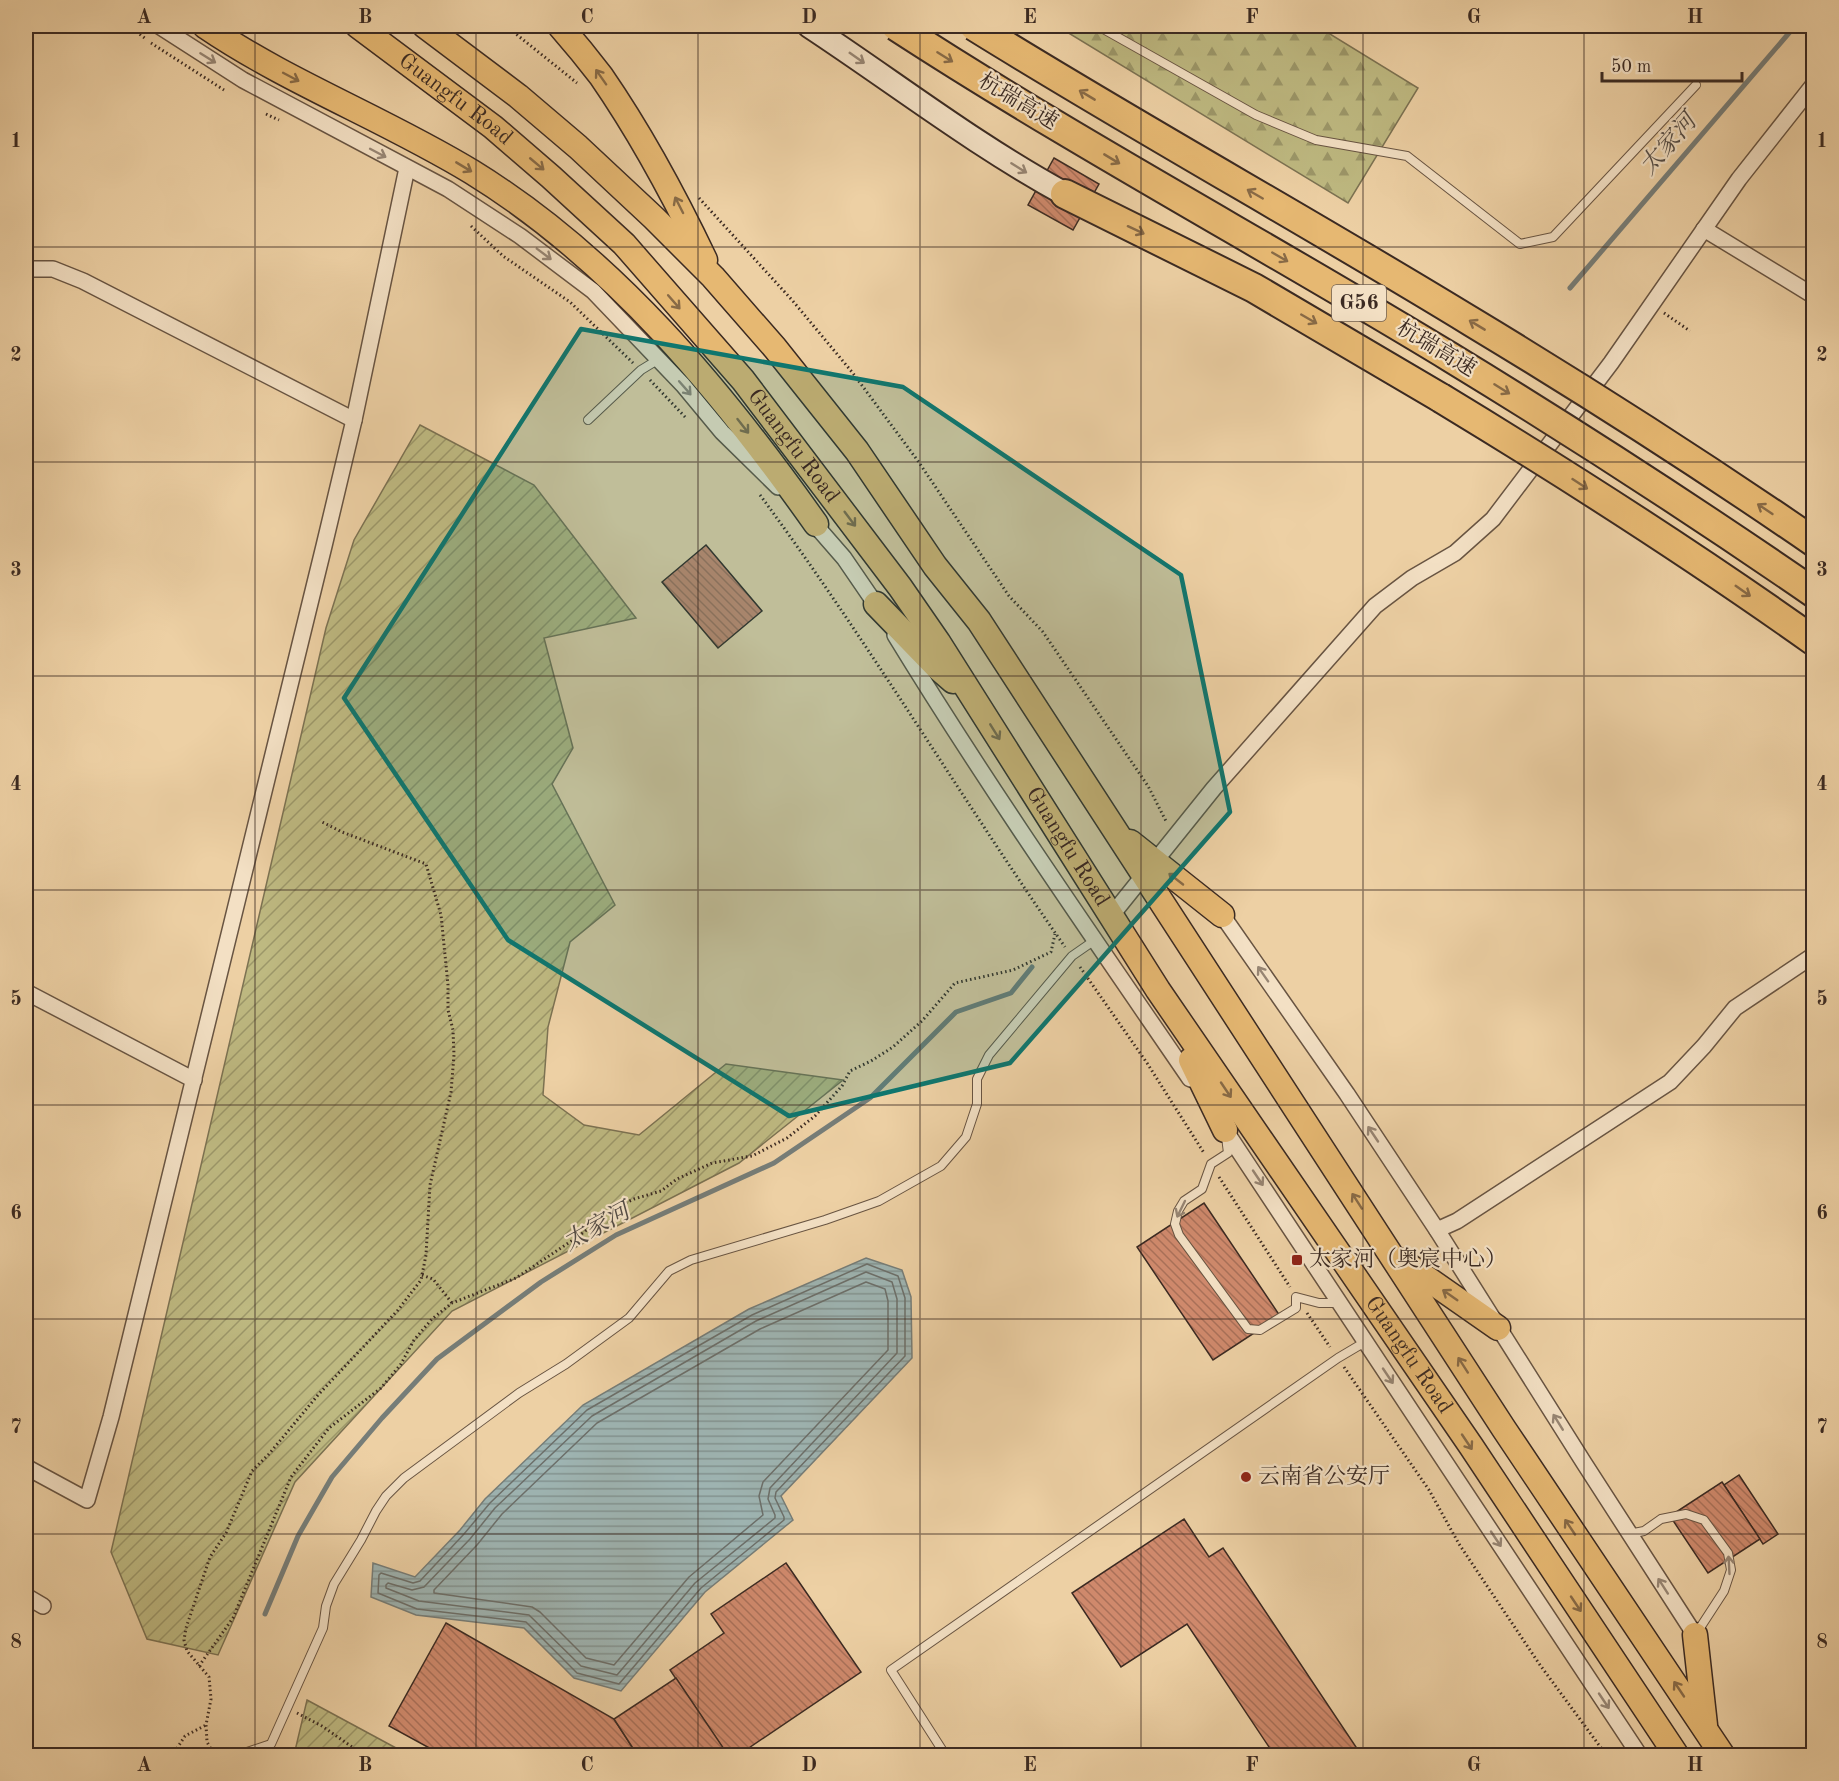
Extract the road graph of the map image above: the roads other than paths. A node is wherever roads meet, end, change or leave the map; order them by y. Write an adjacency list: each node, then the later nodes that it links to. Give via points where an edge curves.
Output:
1 (159, 26): 12 (street, one-way to 12, via 243,80)
2 (205, 26): 21 (main road, one-way to 21, via 271,67 468,169 537,217 604,275 725,402)
3 (358, 26): 26 (main road, Guangfu Road, one-way to 26, via 493,127 624,244 743,380 814,472 900,587)
4 (425, 26): 16 (main road, Guangfu Road, via 578,147)
5 (560, 26): 16 (main road, one-way to 5, via 678,202 620,105)
6 (809, 26): 13 (main road, one-way to 13, via 955,126)
7 (896, 26): 23 (highway, 杭瑞高速 / G56, one-way to 23, bridge, via 1535,409)
8 (974, 26): 22 (highway, 杭瑞高速 / G56, one-way to 8, bridge, via 1548,368)
9 (1098, 26): 11 (lane, via 1256,115 1316,140 1407,156 1520,244 1553,237)
10 (1814, 84): 14 (street)
11 (1696, 85)
12 (407, 168): 18 (street, one-way to 18, via 490,216 593,291); 19 (street)
13 (1065, 194): 25 (highway, one-way to 25, bridge, via 1254,288 1441,398 1645,526)
14 (1704, 229): 17 (street); 27 (street, via 1611,363 1493,519 1455,553 1375,606)
15 (26, 269): 19 (street, via 53,269 83,281)
16 (713, 277): 27 (main road, Guangfu Road, via 857,452 935,566 979,621 1113,829)
17 (1814, 296)
18 (659, 359): 20 (lane, via 641,370); 21 (street, one-way to 21, via 722,432)
19 (354, 420): 34 (street)
20 (588, 420)
21 (816, 524): 24 (street)
22 (1814, 542)
23 (1814, 593)
24 (876, 604): 26 (main road); 30 (street, via 944,714)
25 (1814, 641)
26 (974, 699): 29 (main road, Guangfu Road, one-way to 29)
27 (1149, 869): 28 (main road, one-way to 27); 29 (street); 37 (main road, Guangfu Road, one-way to 27)
28 (1222, 915): 36 (street, one-way to 28)
29 (1111, 916): 32 (main road, Guangfu Road)
30 (1095, 940): 35 (street); 47 (lane, via 1072,957 988,1055 976,1079 977,1104 966,1137 940,1167 879,1201 692,1260 669,1271 629,1318 404,1478 381,1503 334,1584 323,1628 271,1744)
31 (1814, 955): 36 (street, via 1735,1008 1670,1082)
32 (1158, 990): 35 (main road); 50 (main road, Guangfu Road, one-way to 50, via 1471,1446)
33 (26, 992): 34 (street)
34 (194, 1080): 41 (street, via 87,1500)
35 (1225, 1130): 38 (street, one-way to 38); 38 (lane, one-way to 38, via 1228,1153 1211,1164 1202,1189 1184,1201 1178,1211 1175,1224 1179,1235 1248,1329 1260,1330 1296,1308 1296,1297)
36 (1437, 1230): 39 (street)
37 (1391, 1254): 39 (main road, one-way to 37); 46 (main road, Guangfu Road, one-way to 37)
38 (1340, 1303): 40 (street)
39 (1498, 1328): 42 (street, one-way to 39)
40 (1365, 1342): 48 (lane, via 891,1670); 49 (street, one-way to 49)
41 (26, 1467)
42 (1629, 1534): 45 (street, one-way to 42); 45 (lane, one-way to 42, via 1724,1591 1731,1570 1728,1553 1704,1520 1686,1514 1661,1519 1644,1531)
43 (26, 1596): 44 (street)
44 (43, 1606)
45 (1695, 1635): 46 (main road)
46 (1706, 1730): 51 (main road, Guangfu Road)
47 (235, 1755)
48 (946, 1755)
49 (1640, 1755)
50 (1677, 1755)
51 (1723, 1755)

